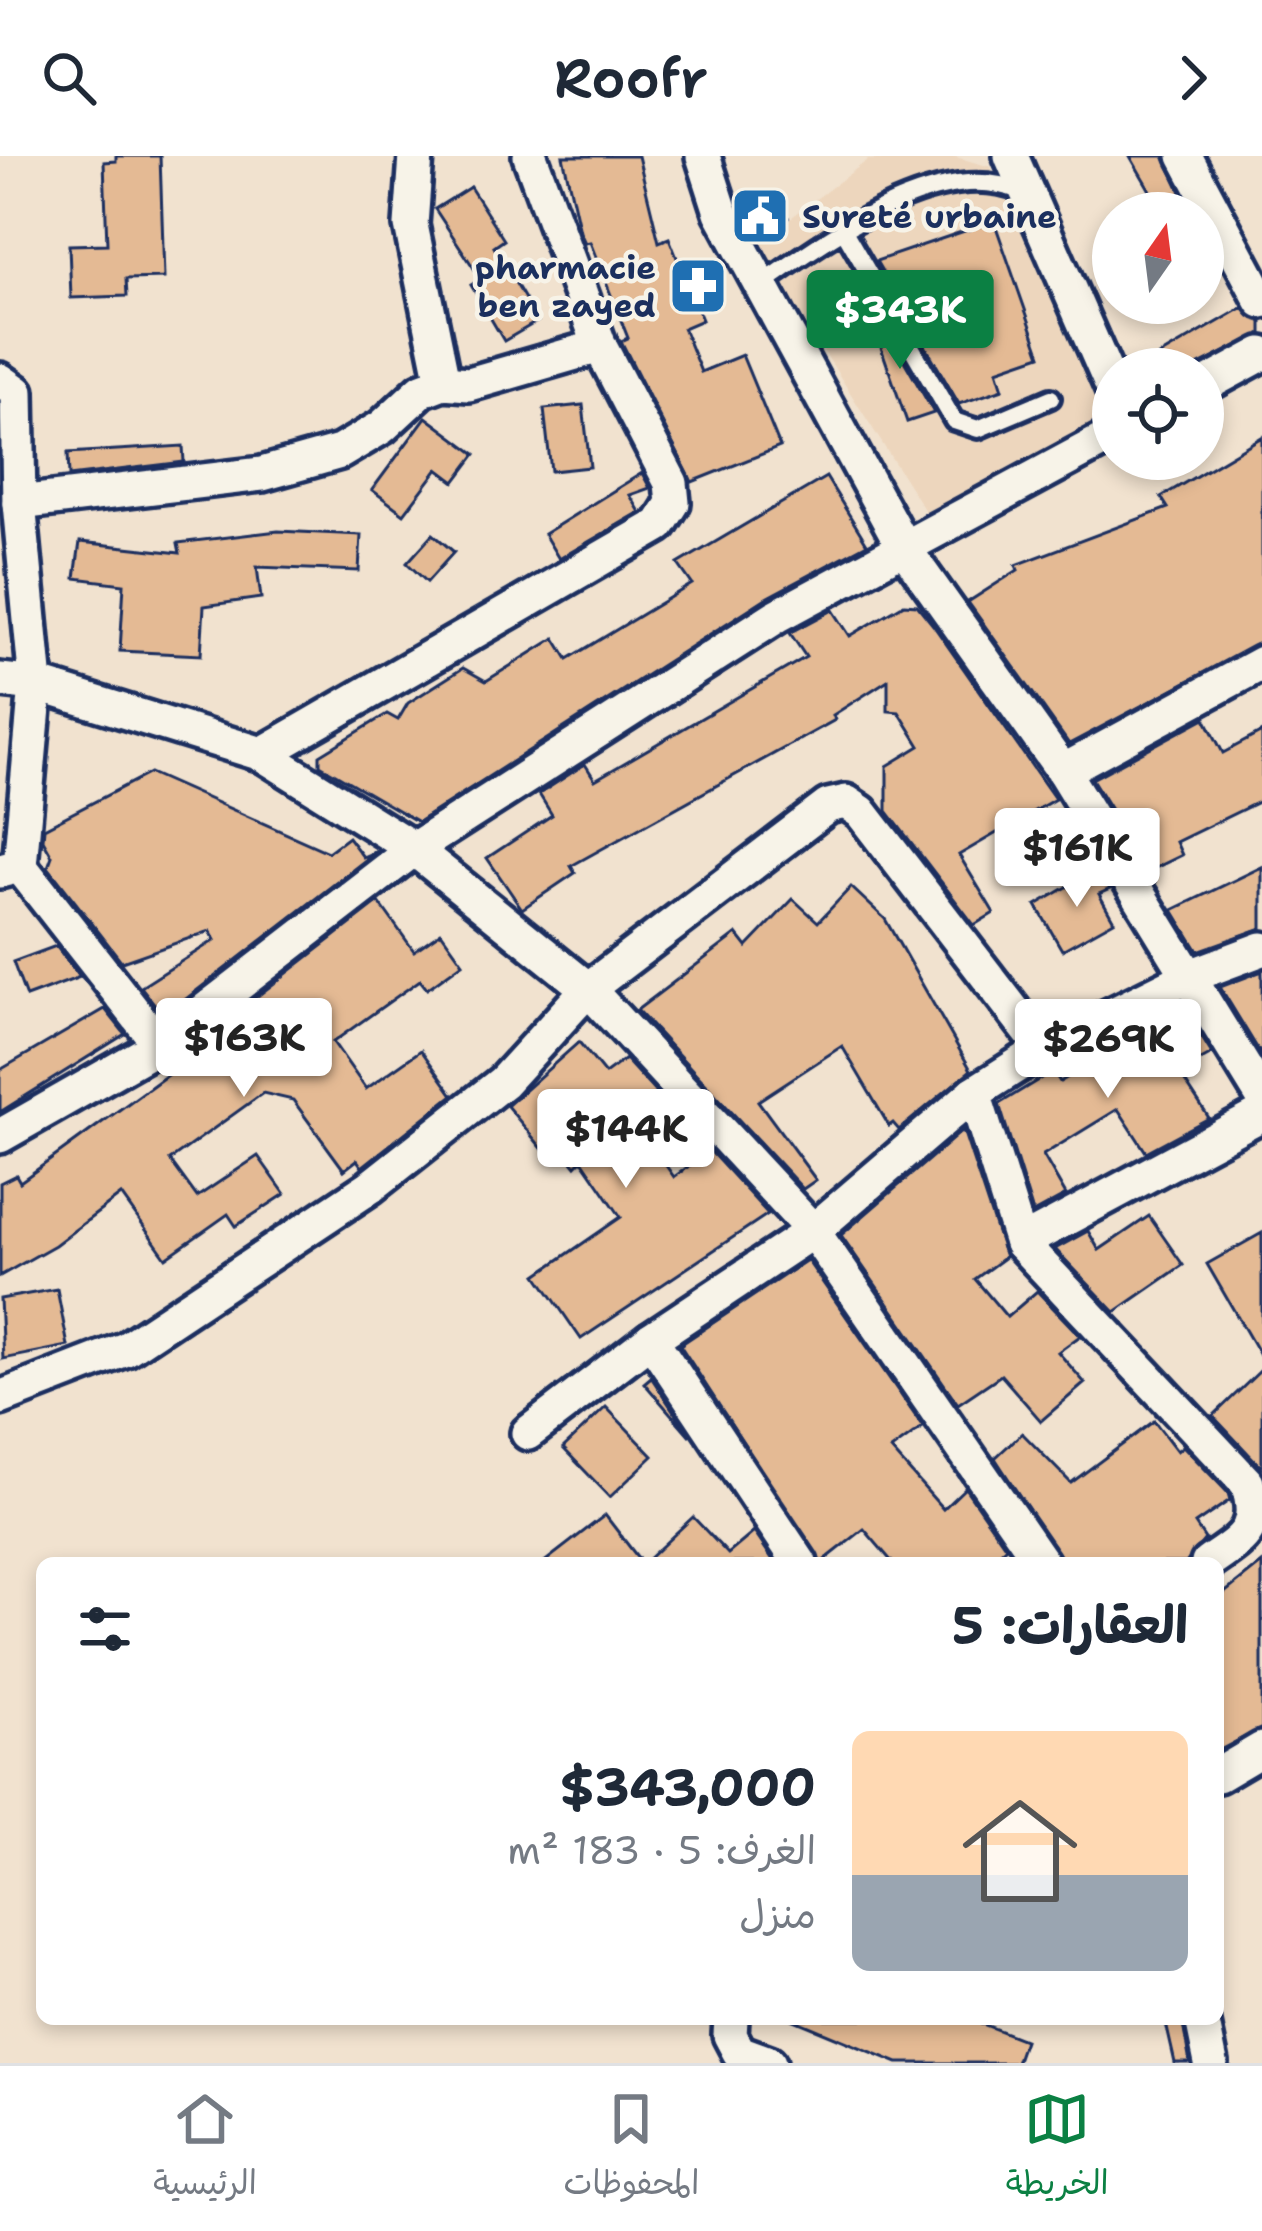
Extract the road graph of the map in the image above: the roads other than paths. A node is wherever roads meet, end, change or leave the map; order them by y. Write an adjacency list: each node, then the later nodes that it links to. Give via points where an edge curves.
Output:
1 (416, 156): 16 (street, via 411,225)
2 (530, 156): 11 (street)
3 (703, 156): 9 (street, via 722,212)
4 (1011, 156): 6 (street)
5 (1185, 156): 8 (street)
6 (1028, 196): 7 (lane, via 998,180 917,180); 12 (street)
7 (843, 229): 9 (lane); 17 (lane, via 954,421 978,429)
8 (1252, 258): 10 (street)
9 (762, 284): 20 (street)
10 (1262, 301)
11 (600, 346): 16 (street, via 469,384); 24 (street, via 671,483 673,503 659,525)
12 (1095, 348)
13 (1262, 354): 14 (street)
14 (1224, 375)
15 (0, 380): 19 (street, via 17,392)
16 (443, 382): 19 (street, via 340,452 262,474)
17 (1051, 398)
18 (1092, 446): 20 (street)
19 (19, 503): 23 (street)
20 (904, 548): 25 (street); 26 (street, via 777,616)
21 (1262, 663): 25 (street)
22 (0, 680): 23 (street)
23 (36, 684): 24 (street); 27 (street)
24 (262, 754): 26 (street)
25 (1064, 770): 29 (street)
26 (415, 849): 30 (street); 31 (street)
27 (10, 868): 31 (street)
28 (1262, 950): 29 (street)
29 (1190, 976): 32 (street); 34 (street)
30 (588, 989): 32 (street, via 828,806 846,802); 37 (street); 40 (street, via 503,1082 370,1187 126,1349)
31 (160, 1045): 36 (street)
32 (1043, 1049): 33 (street)
33 (974, 1093): 37 (street); 38 (street)
34 (1262, 1096)
35 (1262, 1114): 38 (street)
36 (0, 1136)
37 (813, 1231): 39 (street); 43 (street)
38 (1021, 1243): 44 (street, via 1246,1483 1259,1517 1250,1534)
39 (651, 1339): 41 (street); 42 (street)
40 (0, 1398)
41 (528, 1433)
42 (796, 1557)
43 (1038, 1557)
44 (1217, 1557)
45 (1262, 1749): 46 (street)
46 (1224, 1771)
47 (730, 2025): 49 (street, via 739,2052)
48 (1203, 2025): 50 (street)
49 (769, 2063)
50 (1210, 2063)

